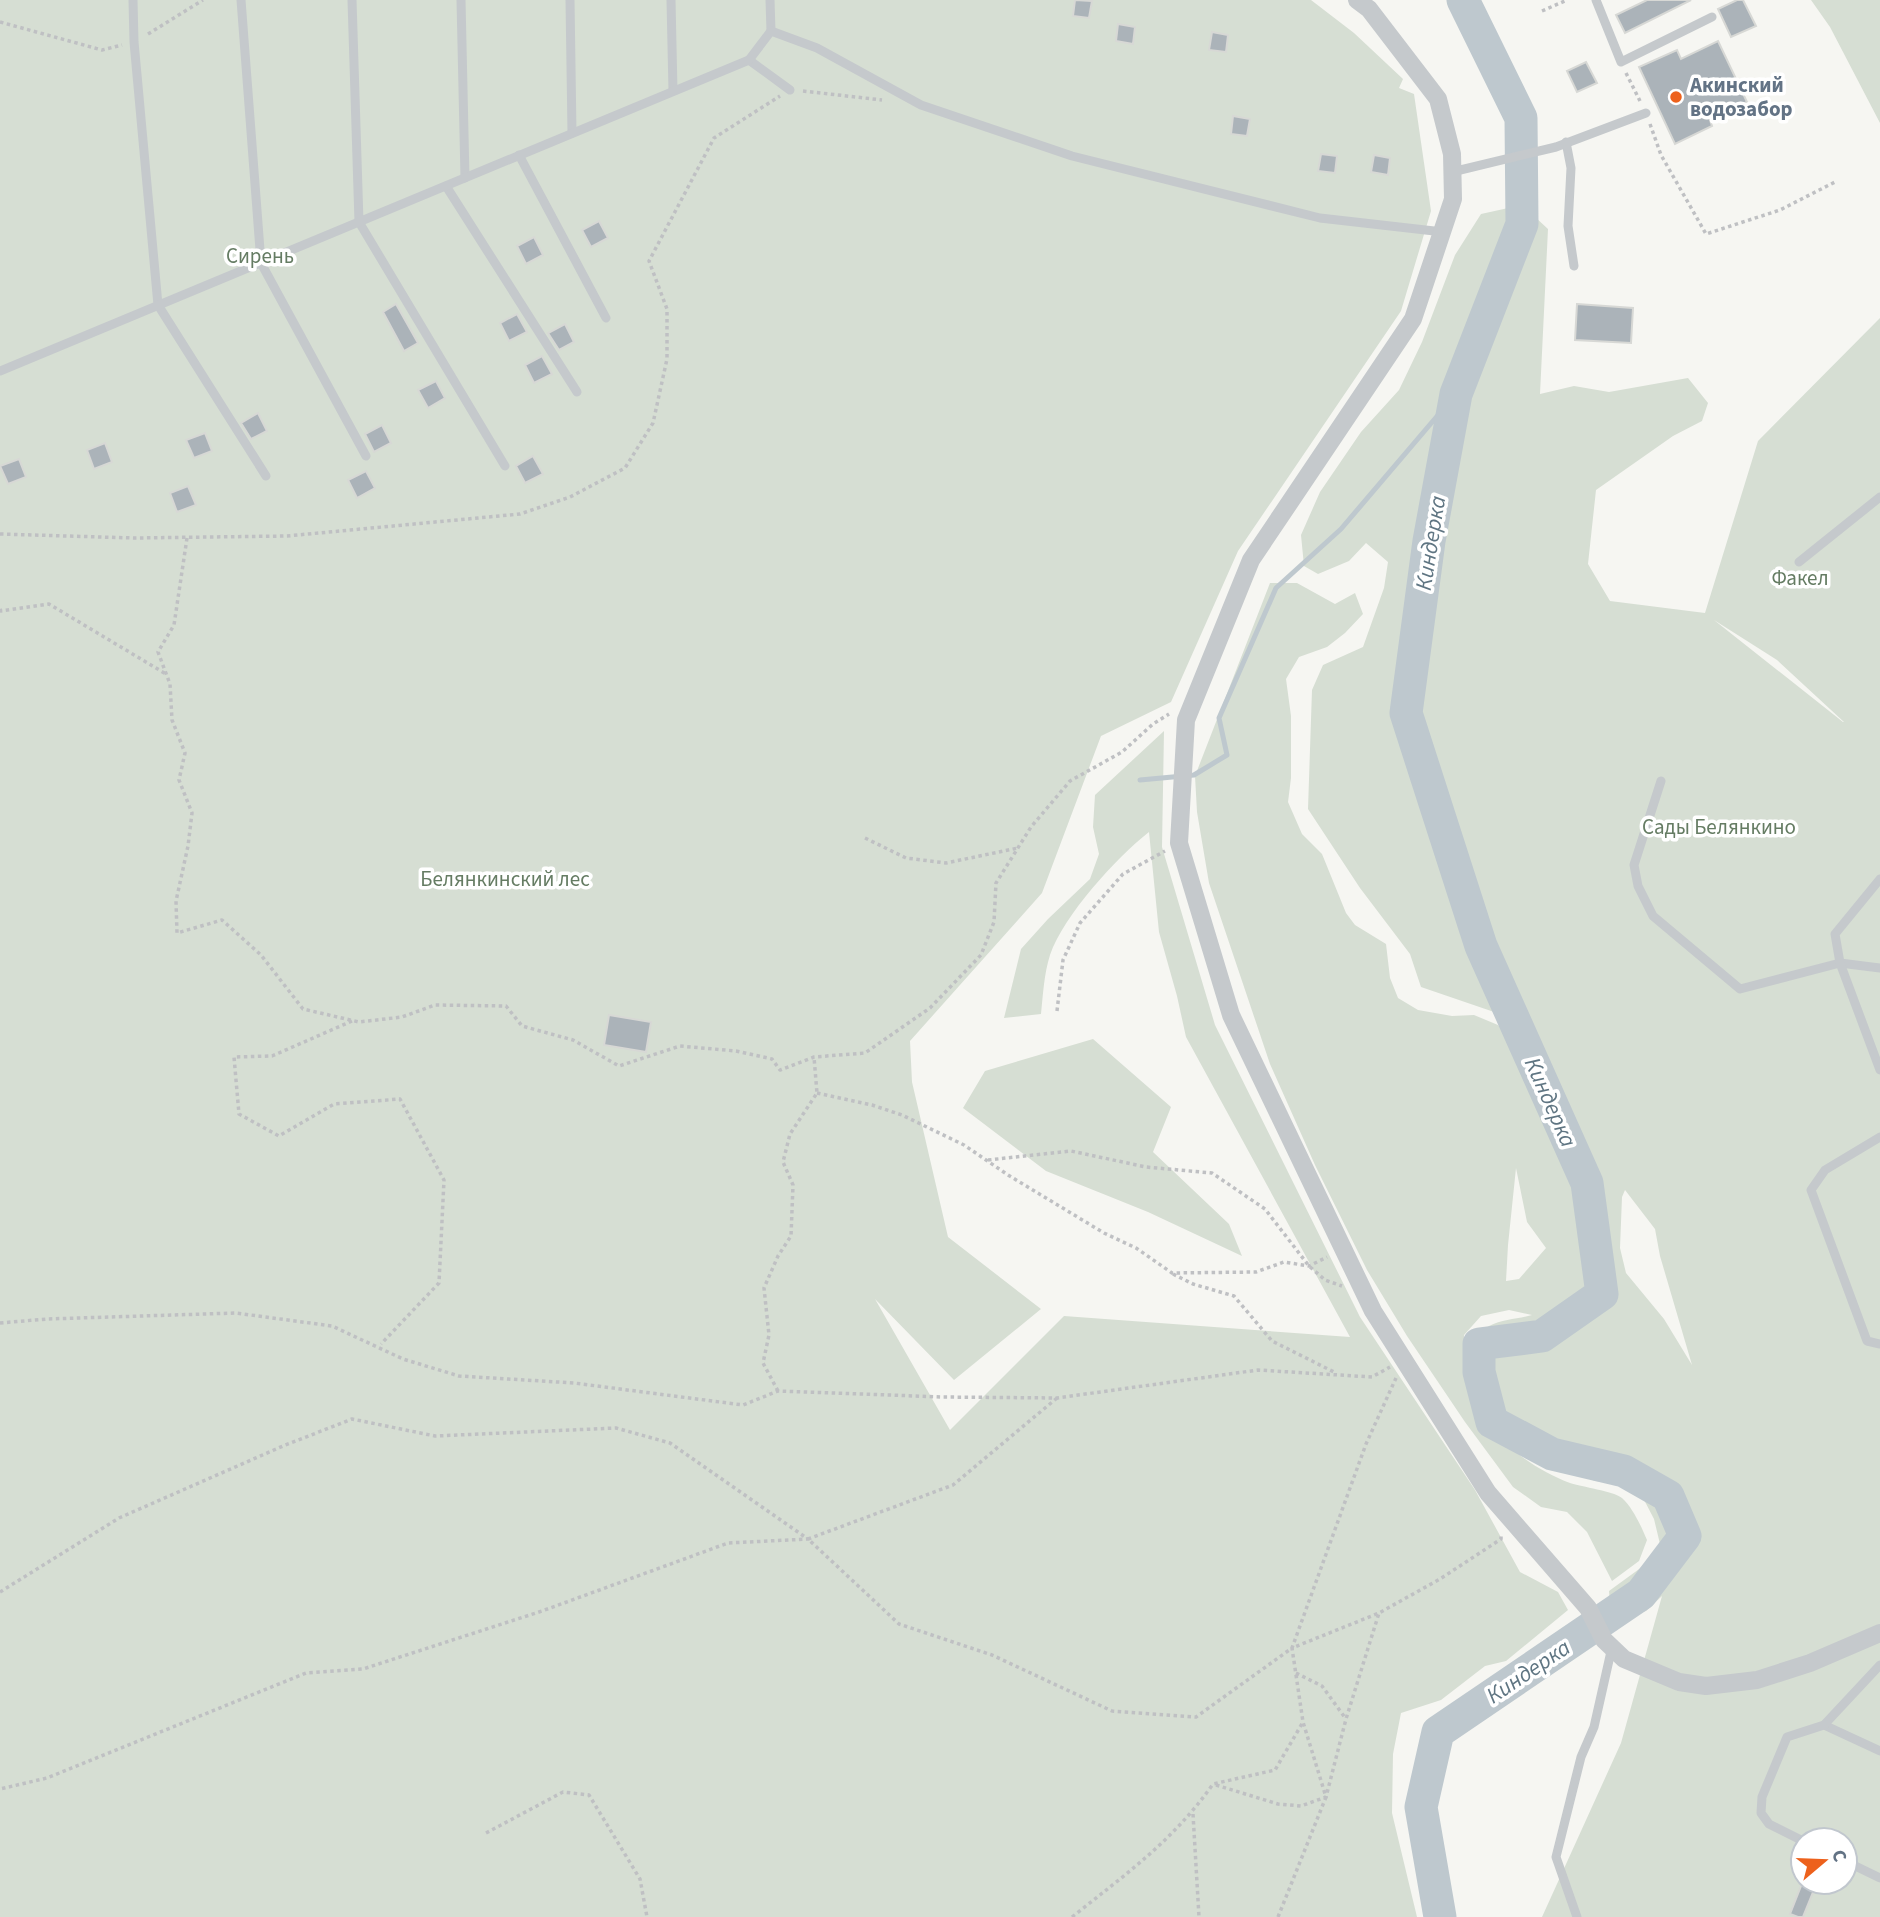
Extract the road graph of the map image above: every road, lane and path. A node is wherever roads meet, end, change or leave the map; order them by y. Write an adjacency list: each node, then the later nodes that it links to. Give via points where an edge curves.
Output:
1 (133, 0): 16 (lane)
2 (203, 0): 16 (path)
3 (241, 0): 32 (lane)
4 (352, 0): 30 (lane)
5 (461, 0): 27 (lane)
6 (570, 0): 23 (lane)
7 (671, 0): 20 (lane)
8 (770, 0): 15 (lane)
9 (1357, 0): 26 (street, via 1369,9 1438,99)
10 (1567, 0): 12 (path)
11 (1597, 0): 18 (lane)
12 (1542, 11)
13 (1712, 17): 18 (lane)
14 (0, 22): 16 (path, via 102,50)
15 (771, 31): 17 (lane); 21 (lane, via 817,48)
16 (134, 42): 34 (lane)
17 (749, 60): 19 (lane); 20 (lane)
18 (1620, 62): 22 (path)
19 (790, 90): 21 (path); 43 (path, via 714,138 649,261 667,309 667,359 653,423 625,468 570,497 520,514 287,536)
20 (673, 91): 23 (lane)
21 (921, 105): 31 (lane, via 1072,156 1320,218)
22 (1646, 113): 24 (lane); 28 (path, via 1661,155 1706,234 1780,210)
23 (572, 134): 25 (lane)
24 (1566, 142): 26 (lane); 33 (lane, via 1572,168 1568,226)
25 (519, 155): 27 (lane); 35 (lane)
26 (1452, 172): 31 (street, via 1452,200)
27 (465, 178): 29 (lane)
28 (1835, 182)
29 (446, 186): 30 (lane); 37 (lane)
30 (359, 222): 32 (lane); 39 (lane)
31 (1443, 232): 47 (street, via 1413,319 1251,560)
32 (261, 262): 34 (lane); 38 (lane)
33 (1574, 267)
34 (158, 305): 36 (lane); 40 (lane)
35 (606, 318)
36 (0, 371)
37 (577, 392)
38 (366, 456)
39 (505, 466)
40 (266, 476)
41 (1880, 497): 44 (lane)
42 (0, 534): 43 (path)
43 (187, 538): 46 (path, via 174,625 158,652)
44 (1799, 562)
45 (0, 609): 46 (path, via 49,604)
46 (167, 675): 56 (path, via 172,720 186,753 179,780 192,813 176,901 177,933 222,920 261,955 303,1009)
47 (1195, 699): 50 (street, via 1186,719); 51 (path, via 1153,724 1122,752 1070,781)
48 (1661, 780): 53 (lane, via 1634,864 1653,916 1740,989)
49 (865, 838): 51 (path, via 906,858 946,863)
50 (1179, 843): 55 (path, via 1123,874 1080,923 1063,960); 62 (street, via 1231,1014)
51 (1018, 848): 57 (path, via 996,883 994,922 981,955 955,983 930,1008 865,1053)
52 (1880, 879): 53 (lane, via 1835,934)
53 (1840, 963): 54 (lane); 58 (lane)
54 (1880, 968)
55 (1057, 1010)
56 (353, 1020): 57 (path, via 402,1017 435,1005 506,1006 522,1026 573,1040 619,1066 680,1045 772,1059 780,1070); 67 (path, via 272,1056 234,1056 235,1068 239,1114 279,1136 334,1104 400,1099 444,1180 439,1283)
57 (814, 1057): 59 (path)
58 (1880, 1070)
59 (817, 1093): 61 (path, via 902,1115); 71 (path, via 790,1134 783,1162 793,1185 791,1236 764,1288 769,1335 763,1363)
60 (1880, 1137): 68 (lane, via 1825,1170 1811,1190 1867,1341)
61 (986, 1160): 63 (path, via 1071,1150 1146,1167 1212,1173 1265,1209); 64 (path)
62 (1343, 1249): 63 (path); 65 (street)
63 (1309, 1266): 64 (path, via 1284,1262 1256,1272); 65 (path, via 1325,1280)
64 (1172, 1273): 70 (path, via 1234,1296 1272,1341)
65 (1366, 1296): 69 (street)
66 (0, 1323): 71 (path, via 236,1313 331,1326 403,1359 459,1376 574,1384 743,1405)
67 (381, 1344)
68 (1880, 1344)
69 (1404, 1360): 70 (path, via 1372,1377); 73 (street); 79 (path, via 1366,1444)
70 (1340, 1375): 72 (path, via 1258,1370)
71 (778, 1391): 72 (path)
72 (1057, 1398): 74 (path, via 953,1485)
73 (1504, 1513): 76 (path, via 1501,1539); 78 (street, via 1588,1608)
74 (808, 1539): 75 (path, via 670,1443 616,1428 435,1436 352,1419 119,1518); 79 (path, via 899,1624 992,1655 1112,1711 1196,1717); 87 (path, via 728,1543 542,1611 363,1669 306,1673 47,1777)
75 (0, 1592)
76 (1379, 1613): 79 (path); 82 (path)
77 (1880, 1633): 78 (street, via 1756,1680 1706,1686 1679,1682 1623,1659)
78 (1608, 1643): 98 (lane, via 1594,1727 1581,1757 1556,1857)
79 (1292, 1648): 81 (path)
80 (1880, 1665): 84 (lane)
81 (1296, 1673): 82 (path, via 1322,1686); 83 (path)
82 (1346, 1719): 88 (path)
83 (1303, 1723): 86 (path, via 1275,1770); 88 (path)
84 (1824, 1725): 85 (lane); 91 (lane, via 1787,1737 1762,1797 1761,1813 1769,1824)
85 (1880, 1751)
86 (1213, 1784): 88 (path, via 1278,1804 1301,1806); 89 (path)
87 (0, 1789)
88 (1326, 1797): 97 (path)
89 (1193, 1813): 95 (path, via 1162,1845); 96 (path)
90 (486, 1833): 94 (path, via 563,1792 589,1795 640,1879)
91 (1789, 1834)
92 (1859, 1868): 93 (lane)
93 (1880, 1878)
94 (647, 1917)
95 (1072, 1917)
96 (1199, 1917)
97 (1278, 1917)
98 (1577, 1917)

